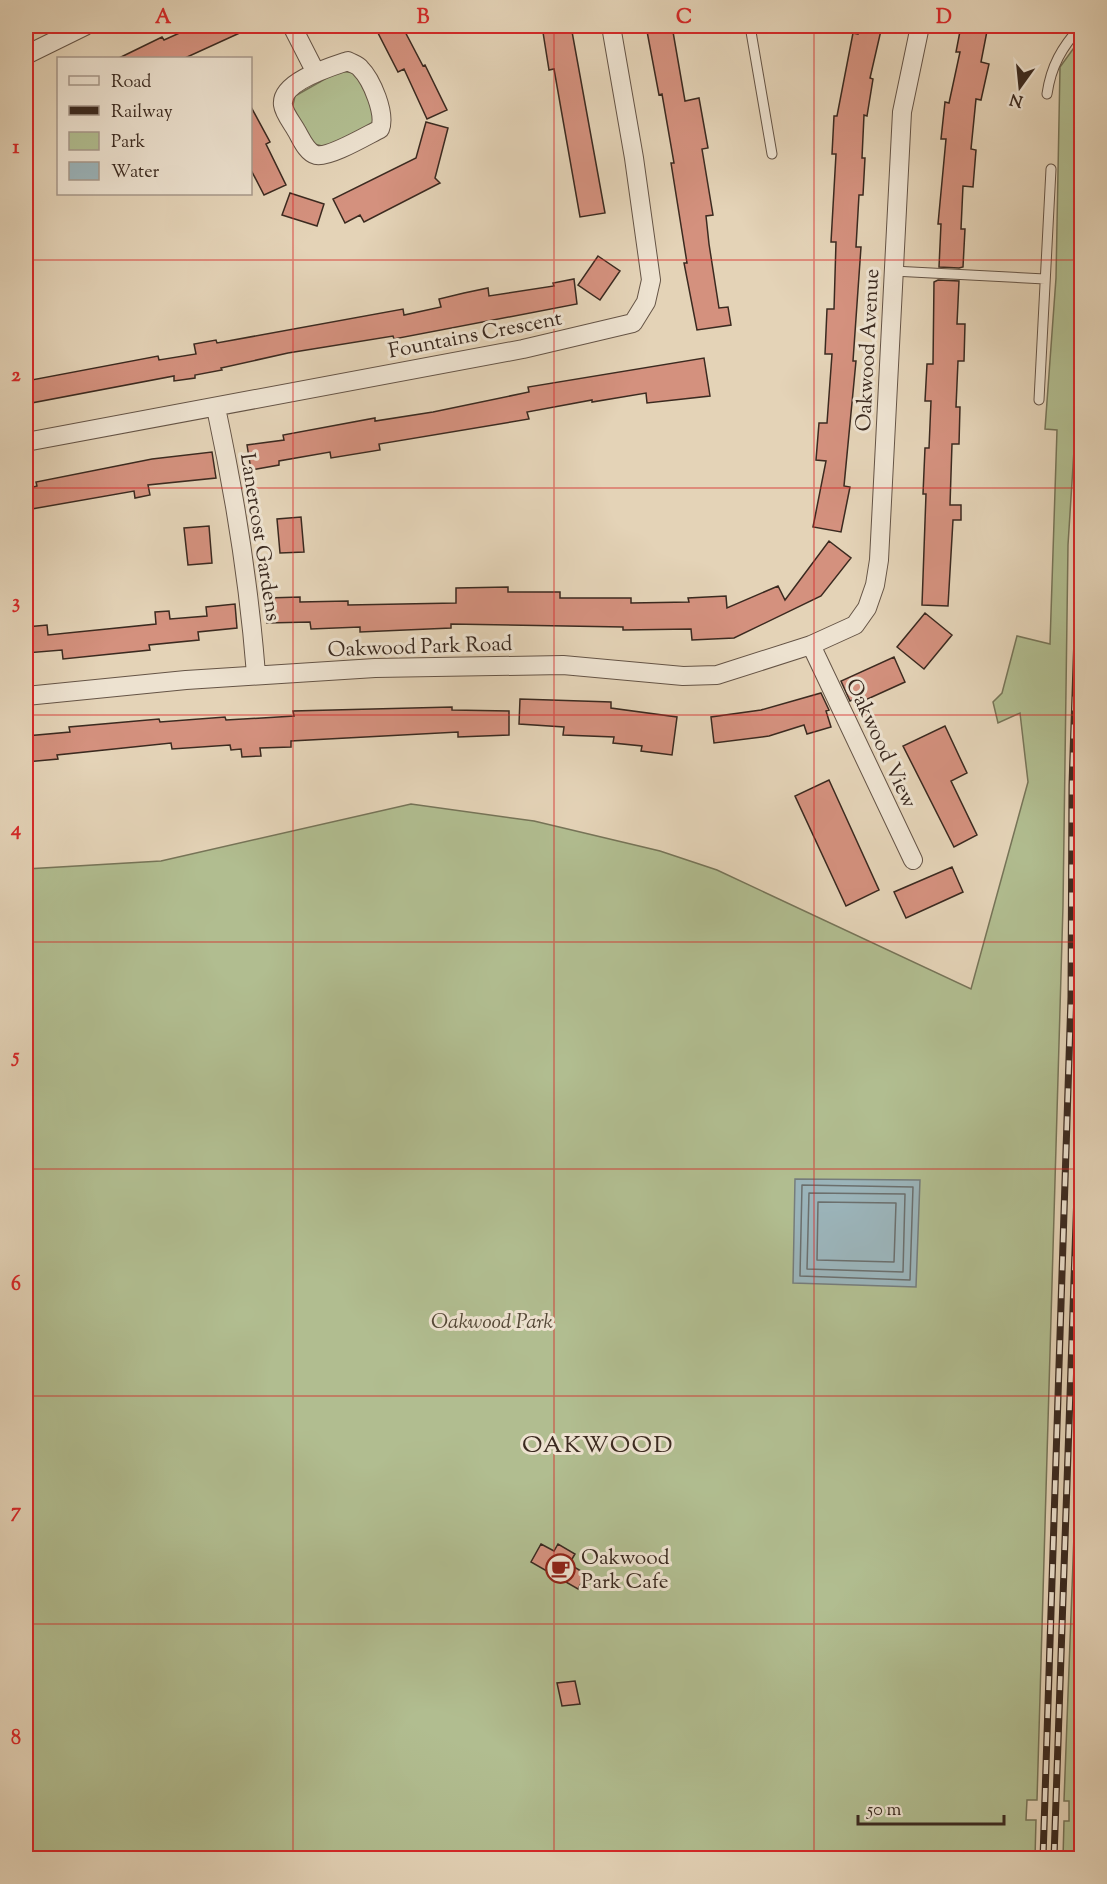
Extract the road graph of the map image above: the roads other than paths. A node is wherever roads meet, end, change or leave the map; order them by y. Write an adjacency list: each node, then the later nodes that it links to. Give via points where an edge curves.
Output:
1 (85, 26): 7 (street)
2 (292, 26): 8 (street)
3 (611, 26): 15 (street, Fountains Crescent, via 651,280 646,302 633,323 523,350)
4 (750, 26): 10 (lane)
5 (920, 26): 12 (street, Oakwood Avenue, via 902,112)
6 (1080, 26): 9 (lane, via 1065,43 1050,71)
7 (26, 55)
8 (316, 73): 8 (street, via 348,61 360,67 382,111 380,129 328,154 315,155 308,149 283,106 289,88)
9 (1047, 94)
10 (772, 154)
11 (1051, 169): 13 (lane)
12 (893, 271): 13 (lane); 17 (street, Oakwood Avenue, via 875,585 867,608 855,625)
13 (1045, 279): 14 (lane)
14 (1039, 400)
15 (216, 408): 16 (street, Fountains Crescent); 18 (street, Lanercost Gardens, via 250,594)
16 (26, 442)
17 (811, 645): 18 (street, Oakwood Park Road, via 717,675 683,676 563,665); 20 (street, Oakwood View)
18 (256, 674): 19 (street, Oakwood Park Road)
19 (26, 696)
20 (913, 860)

